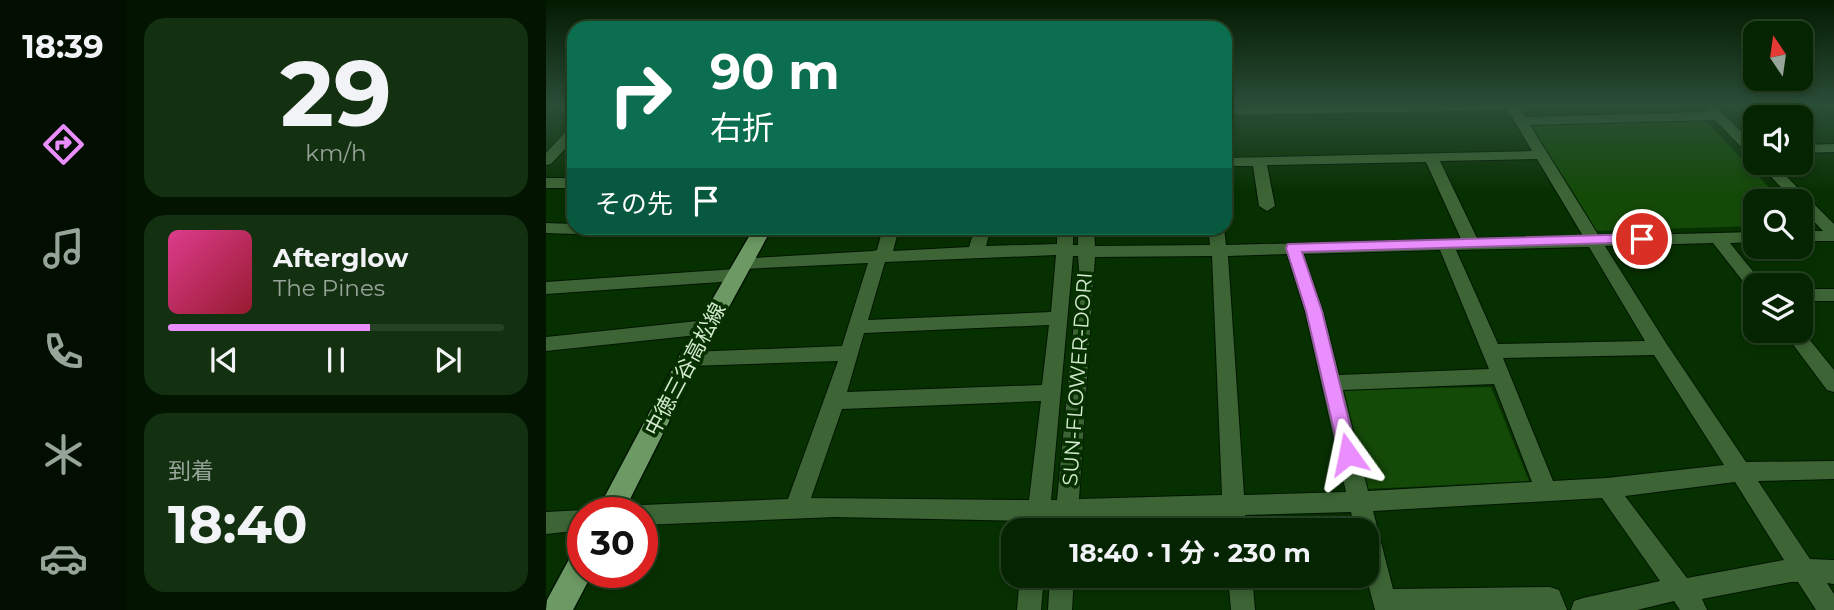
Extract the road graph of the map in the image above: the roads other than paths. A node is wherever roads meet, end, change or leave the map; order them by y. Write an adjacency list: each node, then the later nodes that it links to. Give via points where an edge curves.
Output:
1 (1529, 134): 5 (street)
2 (567, 139): 7 (street)
3 (1834, 148): 4 (street)
4 (1813, 149)
5 (1542, 155): 6 (street); 26 (street)
6 (1431, 158): 9 (street); 27 (street)
7 (546, 161)
8 (1232, 162): 9 (street)
9 (1259, 162): 13 (street)
10 (1777, 175): 16 (street)
11 (546, 183): 12 (street)
12 (567, 183)
13 (1267, 206)
14 (546, 228): 15 (street)
15 (567, 229)
16 (1834, 234): 23 (street)
17 (760, 235): 35 (main road, 中徳三谷高松線)
18 (888, 235): 34 (street)
19 (981, 235): 33 (street)
20 (1065, 235): 30 (street, SUN-FLOWER-DORI)
21 (1086, 235): 32 (street, SUN-FLOWER-DORI)
22 (1217, 235): 31 (street)
23 (1813, 235)
24 (1743, 237): 25 (street)
25 (1717, 238): 26 (street); 36 (street)
26 (1592, 239): 27 (street); 45 (street)
27 (1471, 243): 28 (street)
28 (1445, 244): 29 (street); 46 (street)
29 (1293, 248): 31 (street); 50 (street)
30 (1066, 250): 32 (street); 33 (street); 40 (street, SUN-FLOWER-DORI)
31 (1219, 250): 32 (street); 60 (street)
32 (1086, 251): 65 (street, SUN-FLOWER-DORI)
33 (976, 252): 34 (street)
34 (881, 255): 35 (street); 42 (street)
35 (739, 269): 37 (street); 41 (main road, 中徳三谷高松線)
36 (1745, 273)
37 (546, 288)
38 (1813, 295): 39 (street)
39 (1834, 295)
40 (1059, 318): 42 (street); 52 (street, SUN-FLOWER-DORI)
41 (707, 327): 44 (street); 48 (main road, 中徳三谷高松線)
42 (857, 327): 47 (street)
43 (1801, 343): 51 (street)
44 (546, 344)
45 (1659, 348): 46 (street); 55 (street)
46 (1491, 352): 49 (street)
47 (848, 353): 48 (street); 53 (street)
48 (689, 359): 58 (main road, 中徳三谷高松線)
49 (1500, 376): 50 (street); 57 (street)
50 (1332, 383): 59 (street)
51 (1834, 384)
52 (1050, 393): 53 (street); 64 (street, SUN-FLOWER-DORI)
53 (835, 401): 61 (street)
54 (1834, 470): 55 (street)
55 (1743, 472): 56 (street); 71 (street)
56 (1607, 488): 57 (street); 78 (street)
57 (1546, 491): 59 (street)
58 (617, 497)
59 (1358, 502): 60 (street); 68 (street)
60 (1232, 504): 66 (street); 67 (street)
61 (796, 508): 62 (street); 63 (street)
62 (658, 515)
63 (1001, 518)
64 (1038, 518)
65 (1066, 518)
66 (1087, 518)
67 (1234, 518)
68 (1362, 518)
69 (567, 521): 70 (street)
70 (546, 523)
71 (1805, 571): 72 (street); 78 (street, via 1791,570); 86 (street)
72 (1834, 572)
73 (1379, 582): 79 (street)
74 (569, 588): 80 (main road)
75 (1031, 588): 81 (street)
76 (1061, 588): 82 (street)
77 (1241, 588): 83 (street)
78 (1686, 597): 85 (street)
79 (1385, 605): 84 (street, via 1550,599)
80 (557, 610)
81 (1029, 610)
82 (1060, 610)
83 (1243, 610)
84 (1555, 610)
85 (1583, 610)
86 (1830, 610)

